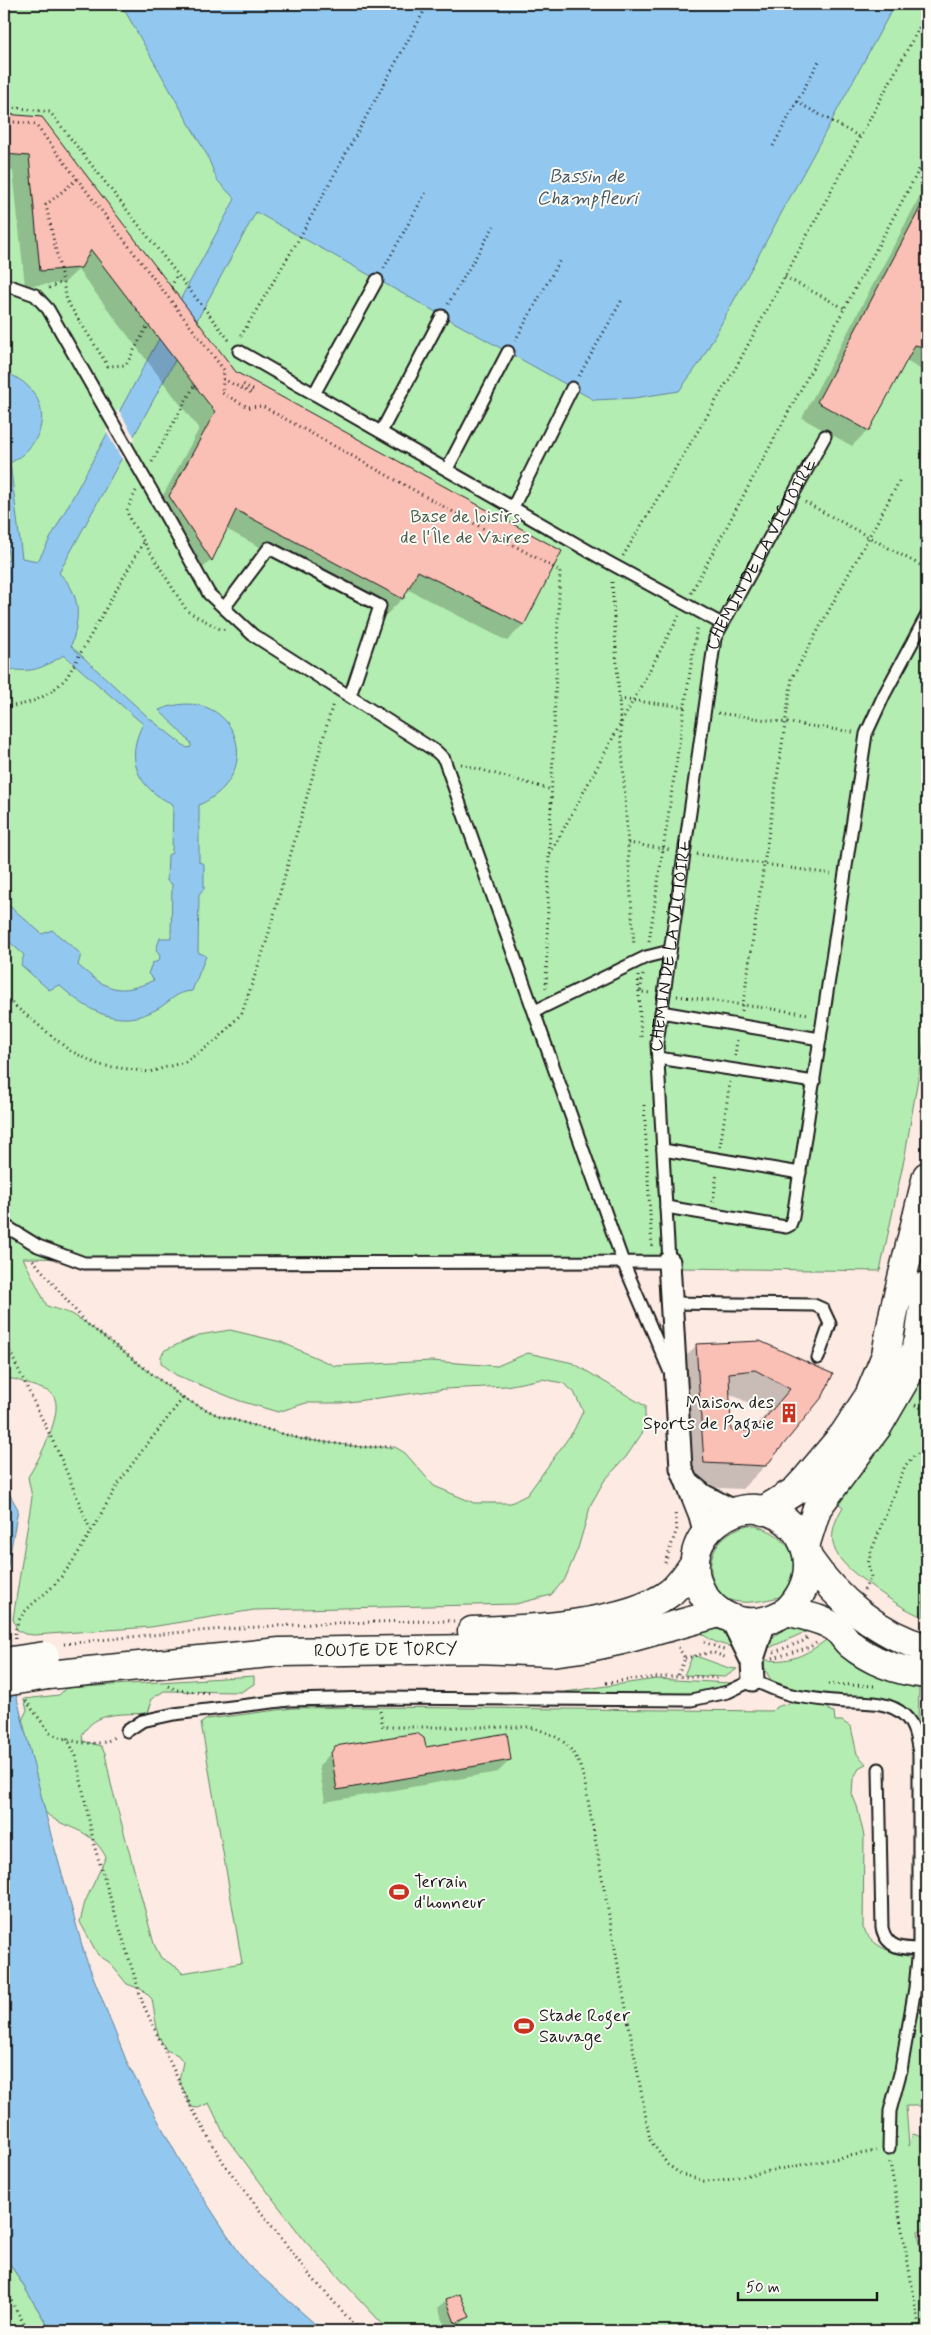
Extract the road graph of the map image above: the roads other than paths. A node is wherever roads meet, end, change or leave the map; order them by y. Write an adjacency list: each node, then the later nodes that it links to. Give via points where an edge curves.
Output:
1 (377, 280): 7 (lane)
2 (4, 284): 12 (lane, bridge, via 35,295 48,309 209,594)
3 (442, 316): 8 (lane)
4 (239, 351): 7 (lane)
5 (508, 352): 10 (lane)
6 (572, 388): 11 (lane)
7 (314, 394): 8 (lane)
8 (381, 432): 10 (lane)
9 (825, 436): 14 (lane, CHEMIN DE LA VICTOIRE)
10 (447, 469): 11 (lane)
11 (513, 507): 14 (lane)
12 (224, 608): 15 (lane, via 253,635); 15 (lane, via 269,548 380,606)
13 (927, 615): 19 (lane, via 866,734)
14 (722, 624): 16 (lane, CHEMIN DE LA VICTOIRE, via 715,638 703,710)
15 (350, 696): 17 (lane, via 444,759)
16 (670, 951): 17 (lane, via 646,957); 18 (lane, CHEMIN DE LA VICTOIRE)
17 (540, 1008): 27 (lane)
18 (661, 1012): 19 (lane); 20 (lane, CHEMIN DE LA VICTOIRE)
19 (820, 1039): 21 (lane)
20 (658, 1058): 21 (lane); 22 (lane, CHEMIN DE LA VICTOIRE)
21 (814, 1082): 23 (lane)
22 (662, 1150): 23 (lane); 25 (lane, CHEMIN DE LA VICTOIRE)
23 (800, 1173): 25 (lane, via 793,1217 786,1227)
24 (927, 1176): 34 (main road, via 886,1355 876,1382 856,1417 807,1478 795,1491)
25 (666, 1207): 28 (lane, CHEMIN DE LA VICTOIRE)
26 (4, 1225): 27 (lane, via 38,1246 84,1263)
27 (623, 1262): 28 (lane); 32 (lane)
28 (669, 1262): 30 (street, CHEMIN DE LA VICTOIRE)
29 (927, 1284): 37 (main road, via 919,1340 907,1376 878,1426 817,1508)
30 (671, 1303): 31 (lane, via 814,1305 823,1309 830,1324); 32 (street, CHEMIN DE LA VICTOIRE)
31 (818, 1358)
32 (676, 1386): 33 (street, CHEMIN DE LA VICTOIRE, via 681,1468)
33 (686, 1482): 35 (street); 36 (street, CHEMIN DE LA VICTOIRE)
34 (763, 1510): 35 (main road); 37 (main road, via 789,1523)
35 (736, 1512): 36 (main road, via 718,1521)
36 (705, 1536): 38 (main road)
37 (807, 1552): 40 (main road, via 805,1588 798,1601); 41 (main road, via 829,1586 851,1605 891,1633)
38 (696, 1562): 39 (main road, via 698,1585 711,1605); 43 (main road, ROUTE DE TORCY, via 683,1580 659,1598 621,1613 565,1625 189,1641)
39 (725, 1616): 40 (main road, via 744,1623); 43 (main road, ROUTE DE TORCY, via 622,1640 552,1652 478,1649); 44 (street)
40 (776, 1616): 44 (street); 45 (main road, via 824,1621 860,1652 883,1665)
41 (924, 1634)
42 (10, 1653): 43 (main road, bridge)
43 (52, 1658): 46 (main road, bridge)
44 (753, 1671): 47 (lane, via 728,1692 691,1700 289,1700 142,1721); 49 (lane, via 779,1692 836,1702 878,1704 904,1714 916,1736 919,1754)
45 (925, 1681)
46 (4, 1682)
47 (127, 1731)
48 (879, 1769): 49 (lane, via 884,1937 892,1946)
49 (923, 1949): 50 (lane, via 901,2070 890,2111)
50 (889, 2148)

